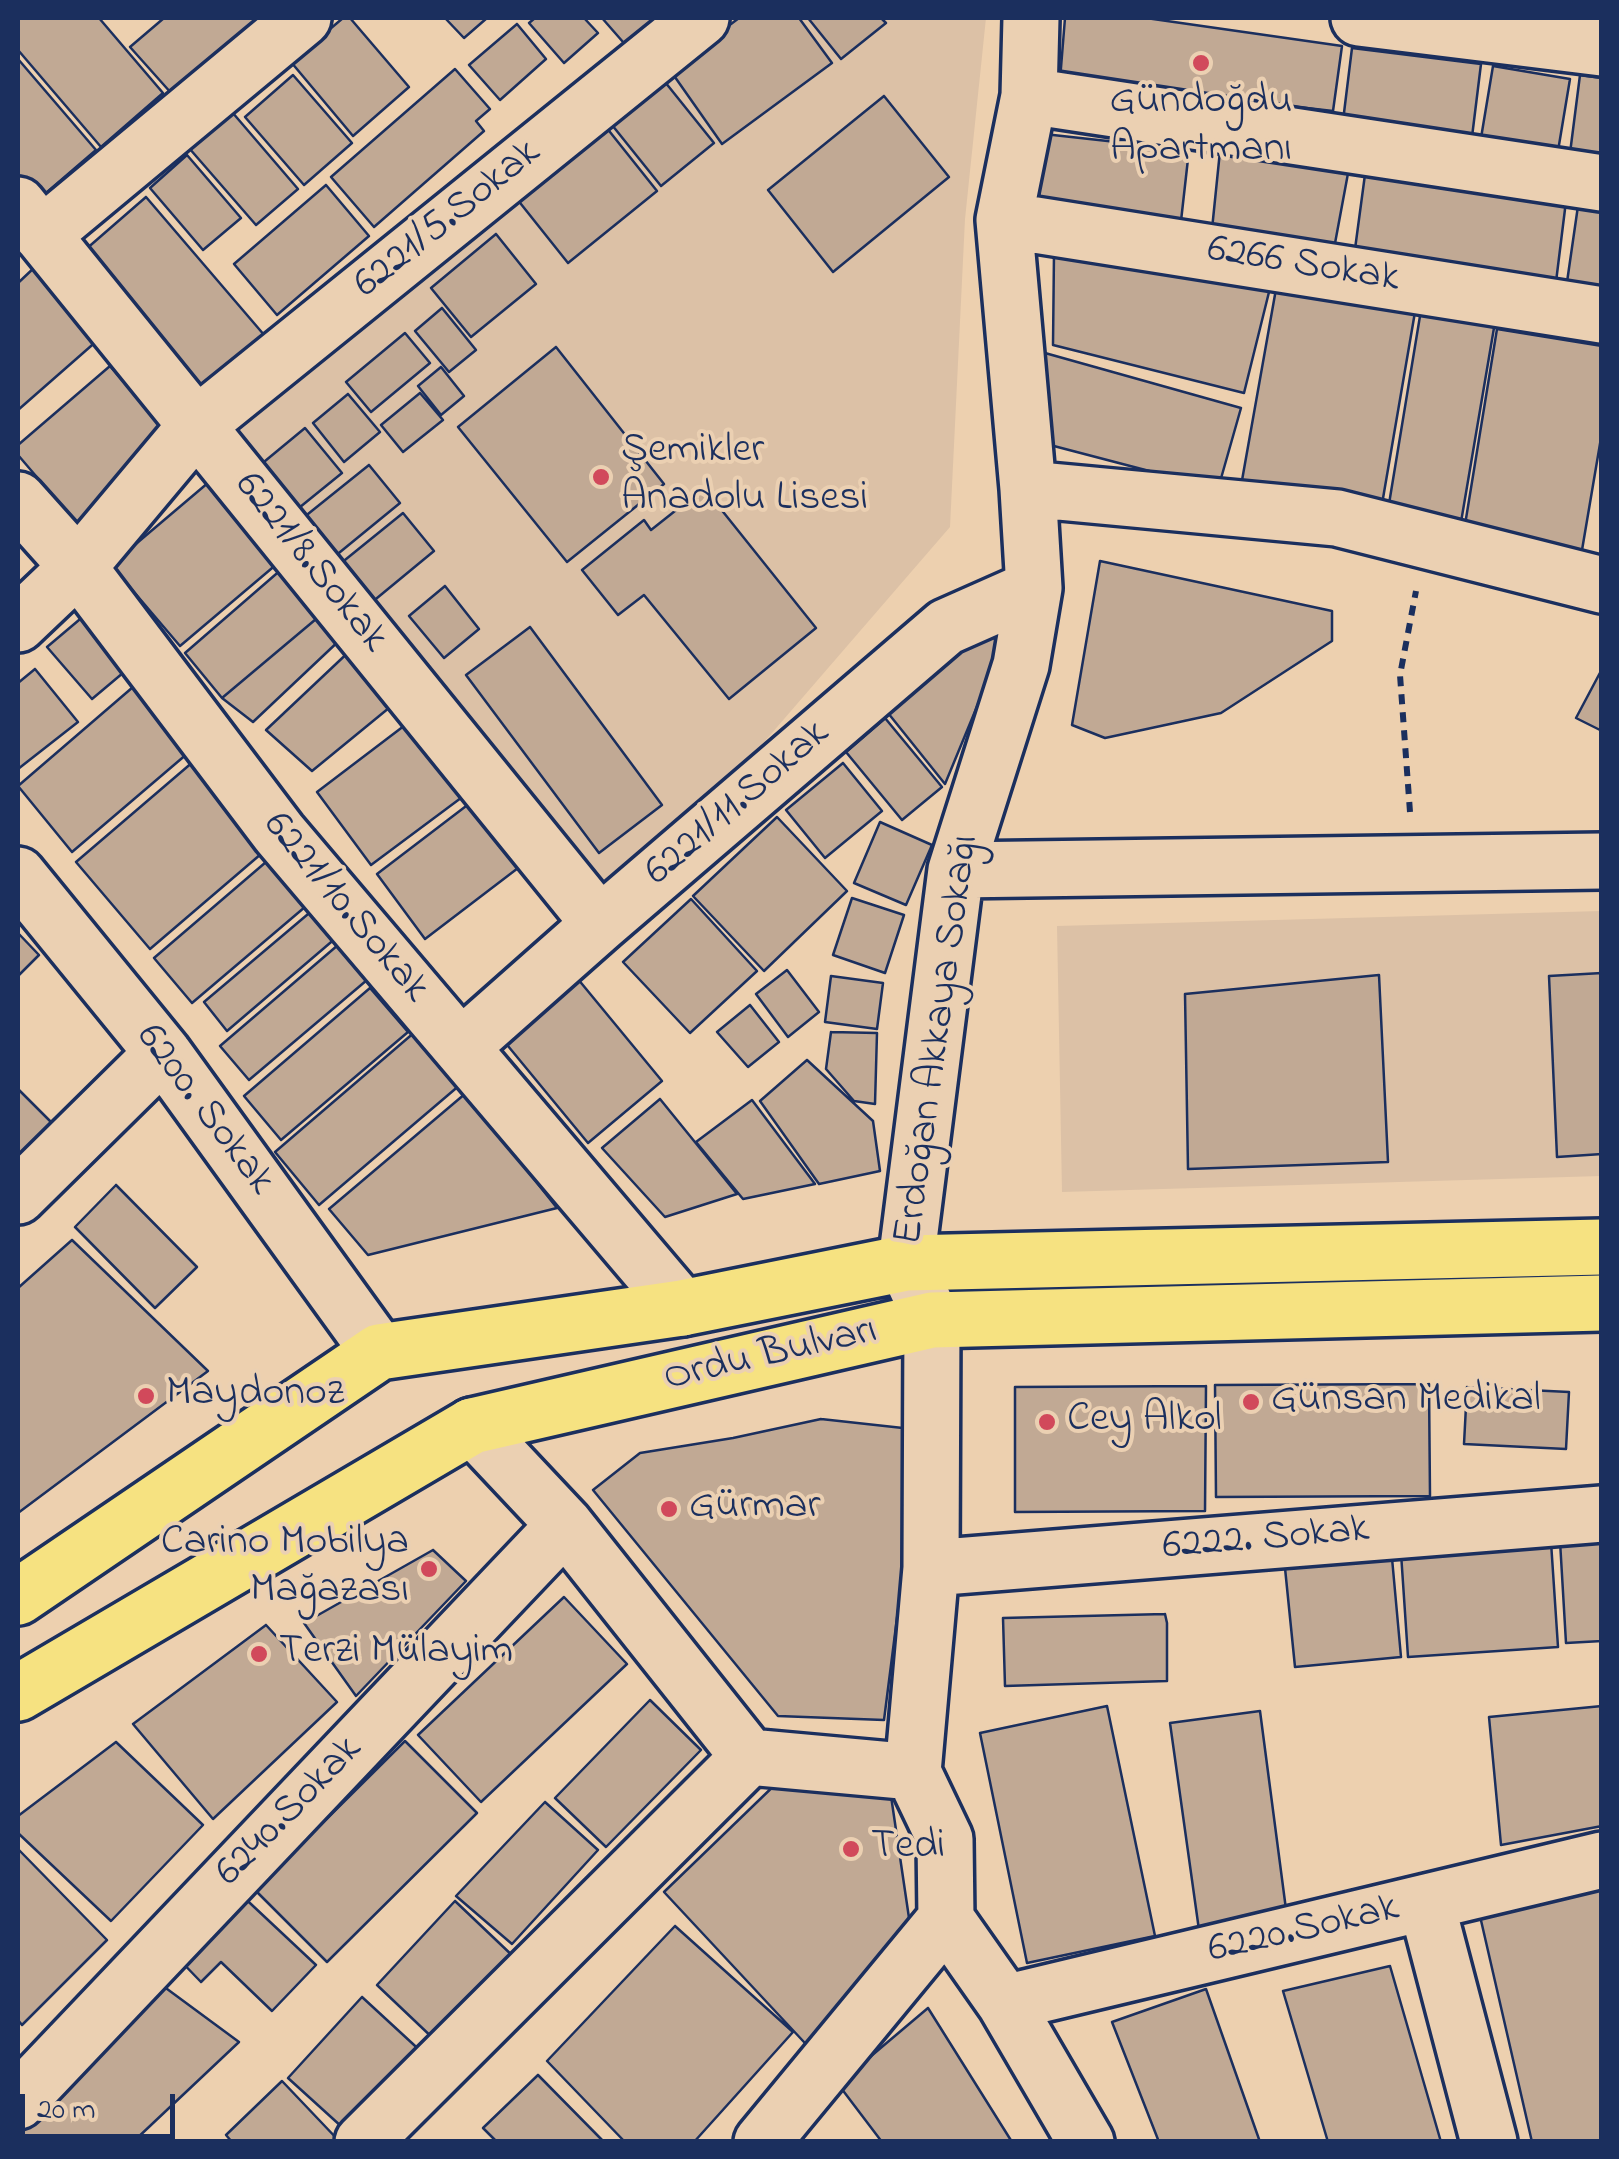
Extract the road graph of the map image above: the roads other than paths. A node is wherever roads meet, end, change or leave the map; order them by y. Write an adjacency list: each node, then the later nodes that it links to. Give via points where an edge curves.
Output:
1 (303, 18): 8 (street)
2 (702, 18): 11 (street, 6221/5.Sokak)
3 (1031, 18): 6 (street, Erdoğan Akkaya Sokağı)
4 (1360, 18): 5 (street)
5 (1602, 48)
6 (1029, 96): 7 (street); 9 (street, Erdoğan Akkaya Sokağı)
7 (1602, 183)
8 (30, 220): 11 (street, 6221/8.Sokak)
9 (1004, 220): 10 (street, 6266 Sokak); 12 (street, Erdoğan Akkaya Sokağı)
10 (1602, 315)
11 (198, 425): 14 (street, 6221/5.Sokak); 21 (street, 6221/8.Sokak)
12 (1028, 489): 15 (street, via 1337,518); 16 (street, Erdoğan Akkaya Sokağı)
13 (18, 500): 14 (street, 6221/10.Sokak)
14 (78, 567): 17 (street, 6221/5.Sokak); 22 (street, 6221/10.Sokak, via 279,833)
15 (1602, 585)
16 (1034, 588): 19 (street, Erdoğan Akkaya Sokağı, via 1021,665); 21 (street, 6221/11.Sokak, via 946,627)
17 (18, 624)
18 (1602, 861): 19 (street)
19 (956, 870): 26 (street, Erdoğan Akkaya Sokağı)
20 (18, 875): 23 (street, 6200. Sokak)
21 (600, 924): 22 (street, 6221/11.Sokak)
22 (461, 1047): 28 (street, 6221/10.Sokak)
23 (163, 1053): 24 (street); 30 (street, 6200. Sokak)
24 (18, 1196)
25 (1602, 1247): 26 (main road, Ordu Bulvarı)
26 (906, 1262): 28 (main road, Ordu Bulvarı); 29 (street, Erdoğan Akkaya Sokağı)
27 (1602, 1303): 29 (main road, Ordu Bulvarı)
28 (682, 1308): 30 (main road, Ordu Bulvarı)
29 (932, 1320): 31 (main road, Ordu Bulvarı); 34 (street, Erdoğan Akkaya Sokağı)
30 (379, 1352): 35 (main road, Ordu Bulvarı)
31 (472, 1426): 33 (street); 36 (main road, Ordu Bulvarı)
32 (1602, 1514): 34 (street, 6222. Sokak)
33 (566, 1525): 37 (street); 43 (street, 6240.Sokak)
34 (931, 1568): 38 (street, Erdoğan Akkaya Sokağı)
35 (18, 1597)
36 (18, 1694)
37 (748, 1758): 38 (street); 44 (street)
38 (913, 1772): 41 (street, via 945,1839)
39 (1602, 1860): 40 (street, 6220.Sokak)
40 (1426, 1902): 42 (street, 6220.Sokak); 47 (street)
41 (946, 1919): 42 (street); 45 (street)
42 (1006, 2003): 46 (street)
43 (18, 2100)
44 (363, 2142)
45 (762, 2142)
46 (1086, 2142)
47 (1489, 2142)

